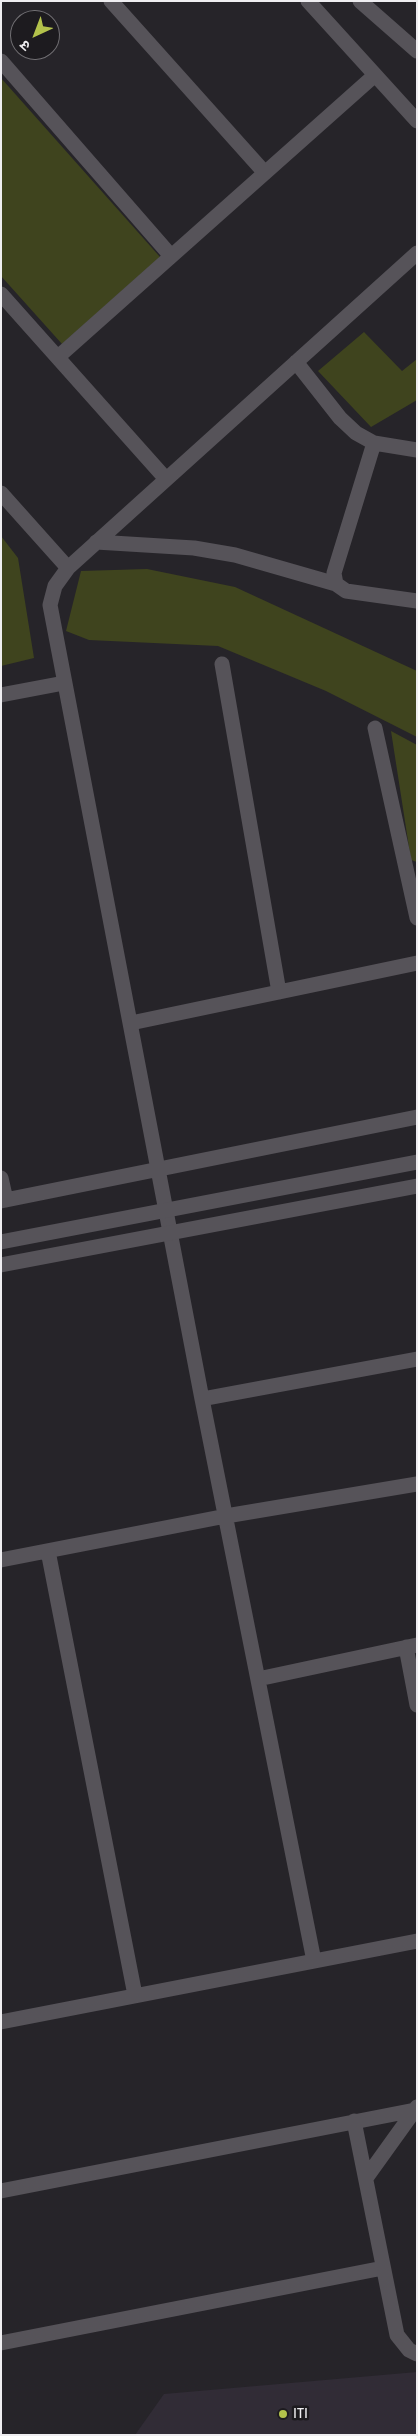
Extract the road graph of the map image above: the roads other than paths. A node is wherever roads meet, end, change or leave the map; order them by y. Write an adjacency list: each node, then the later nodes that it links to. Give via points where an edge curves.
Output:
1 (111, 1): 8 (street)
2 (308, 1): 6 (street)
3 (360, 1): 4 (street)
4 (417, 51)
5 (1, 61): 10 (street)
6 (375, 75): 7 (street); 8 (street)
7 (417, 121)
8 (265, 173): 10 (street)
9 (417, 253): 13 (street)
10 (171, 256): 12 (street)
11 (1, 294): 12 (street)
12 (58, 357): 16 (street)
13 (296, 362): 14 (street, via 340,418 356,433); 16 (street)
14 (374, 443): 15 (street); 20 (street, via 334,574)
15 (417, 450)
16 (166, 479): 18 (street)
17 (1, 493): 19 (street)
18 (96, 542): 19 (street); 20 (street, via 203,549 272,564)
19 (68, 568): 23 (street, via 55,586 50,605)
20 (336, 584): 21 (street, via 346,591)
21 (417, 601)
22 (222, 664): 28 (street)
23 (64, 683): 24 (street); 29 (street)
24 (1, 695)
25 (375, 728): 26 (street)
26 (417, 918)
27 (417, 963): 28 (street)
28 (278, 992): 29 (street)
29 (131, 1023): 32 (street)
30 (417, 1118): 32 (street)
31 (417, 1162): 36 (street)
32 (159, 1171): 35 (street); 36 (street)
33 (1, 1178): 35 (street)
34 (417, 1186): 37 (street)
35 (3, 1201)
36 (167, 1209): 37 (street); 38 (street)
37 (171, 1233): 39 (street); 42 (street)
38 (8, 1240): 39 (street)
39 (20, 1262): 40 (street)
40 (1, 1266)
41 (417, 1359): 42 (street)
42 (202, 1399): 44 (street)
43 (417, 1484): 44 (street)
44 (226, 1516): 45 (street); 48 (street)
45 (48, 1551): 46 (street); 52 (street)
46 (1, 1560)
47 (411, 1646): 48 (street); 49 (street)
48 (258, 1679): 51 (street)
49 (417, 1705)
50 (417, 1941): 51 (street)
51 (314, 1961): 52 (street)
52 (134, 1996): 53 (street)
53 (1, 2022)
54 (416, 2108): 55 (street); 56 (street)
55 (354, 2121): 56 (street); 57 (street)
56 (366, 2178): 58 (street)
57 (1, 2191)
58 (383, 2268): 59 (street); 60 (street, via 397,2334 408,2350)
59 (1, 2343)
60 (417, 2354)

